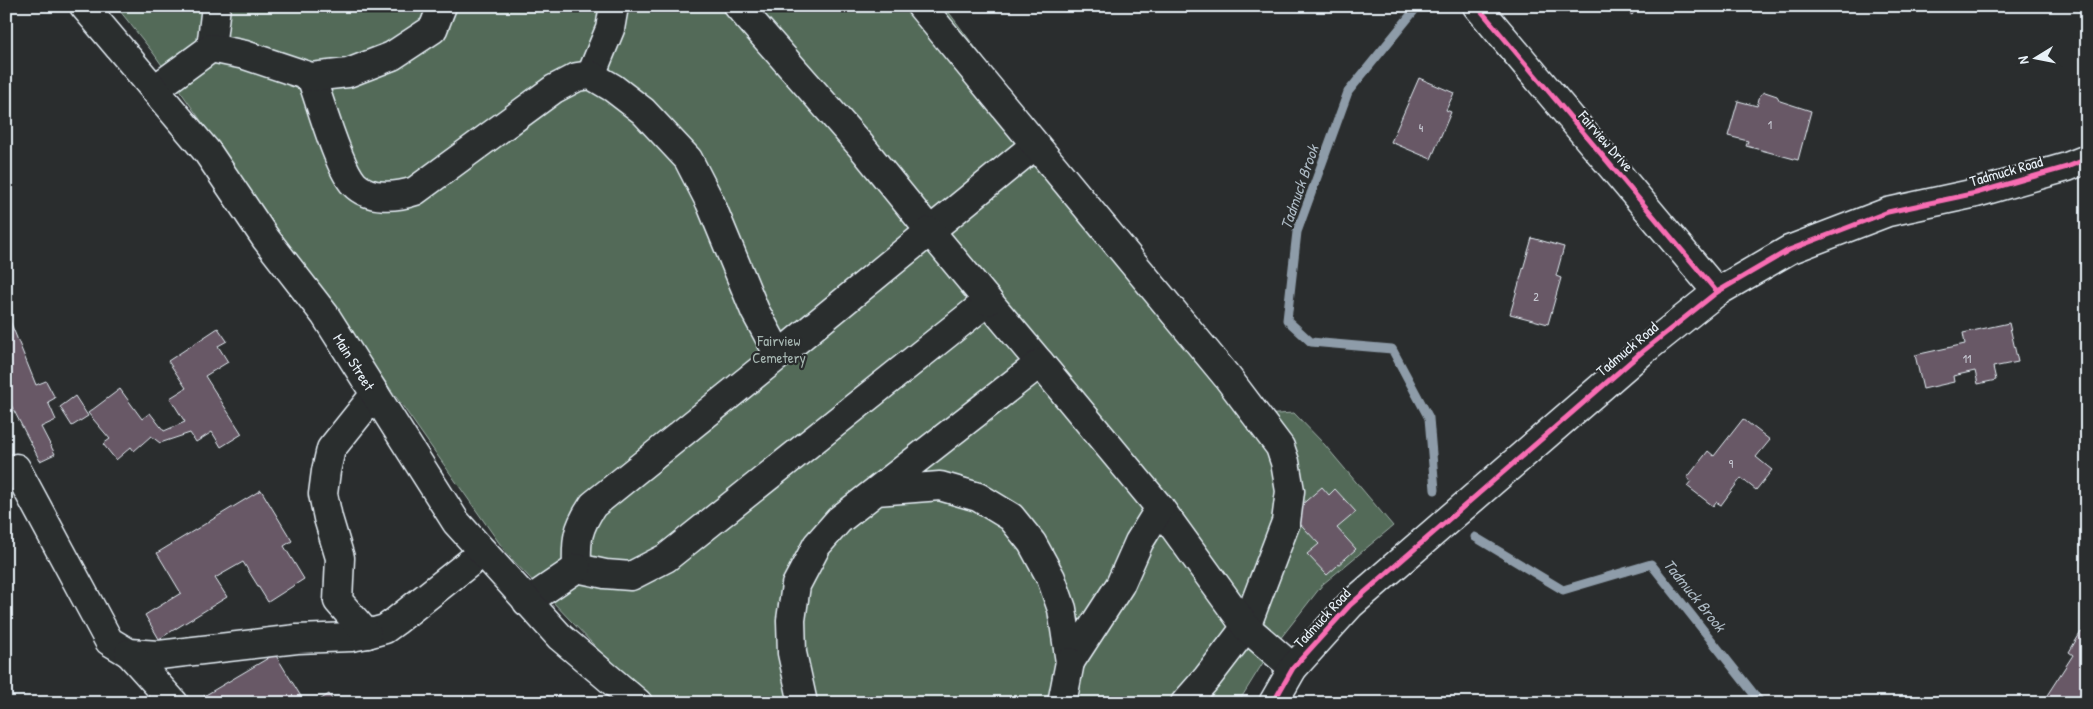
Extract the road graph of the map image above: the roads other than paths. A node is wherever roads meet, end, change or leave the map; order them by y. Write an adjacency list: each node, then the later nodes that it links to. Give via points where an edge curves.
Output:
1 (84, 6): 11 (street, Main Street)
2 (216, 6): 8 (street)
3 (442, 6): 10 (street, via 433,29 392,56 348,73)
4 (614, 6): 9 (street, via 610,29)
5 (738, 6): 14 (street, via 861,146)
6 (921, 6): 12 (street)
7 (1477, 6): 15 (street, Fairview Drive)
8 (211, 48): 10 (street, via 245,55); 11 (street)
9 (591, 75): 10 (street, via 577,77 554,89 415,190 400,196 373,195 354,184 342,161); 17 (street, via 643,110 688,158 710,202 755,311)
10 (311, 77)
11 (155, 90): 19 (street, Main Street, via 208,153 266,239 325,315)
12 (1035, 145): 14 (street); 26 (street, via 1228,378 1280,447 1290,491 1286,522)
13 (2087, 159): 15 (street, Tadmuck Road, via 1976,193 1888,212 1789,250)
14 (930, 231): 16 (street); 17 (street)
15 (1717, 292): 30 (street, Tadmuck Road, via 1643,351 1412,549 1350,605)
16 (988, 301): 18 (street); 24 (street, via 666,558 631,576)
17 (779, 355): 24 (street, via 593,505 581,523 576,548)
18 (1040, 363): 21 (street); 22 (street)
19 (375, 394): 23 (street, Main Street, via 456,522); 27 (street, via 331,449 323,494 340,558 338,601)
20 (16, 468): 28 (street, via 109,641)
21 (876, 490): 29 (street, via 940,486 978,497 1011,517 1032,543 1051,578 1062,609); 33 (street, via 839,520 817,545 796,585 791,620 792,653)
22 (1160, 508): 26 (street); 29 (street, via 1139,542 1120,585)
23 (482, 552): 25 (street, Main Street); 27 (street, via 385,629)
24 (577, 568): 25 (street)
25 (527, 602): 32 (street, Main Street, via 560,638)
26 (1246, 627): 30 (street); 35 (street)
27 (367, 634): 28 (street, via 159,655)
28 (129, 653): 31 (street)
29 (1070, 662): 34 (street)
30 (1294, 668): 36 (street, Tadmuck Road)
31 (174, 703)
32 (638, 703)
33 (802, 703)
34 (1062, 703)
35 (1185, 703)
36 (1273, 703)

